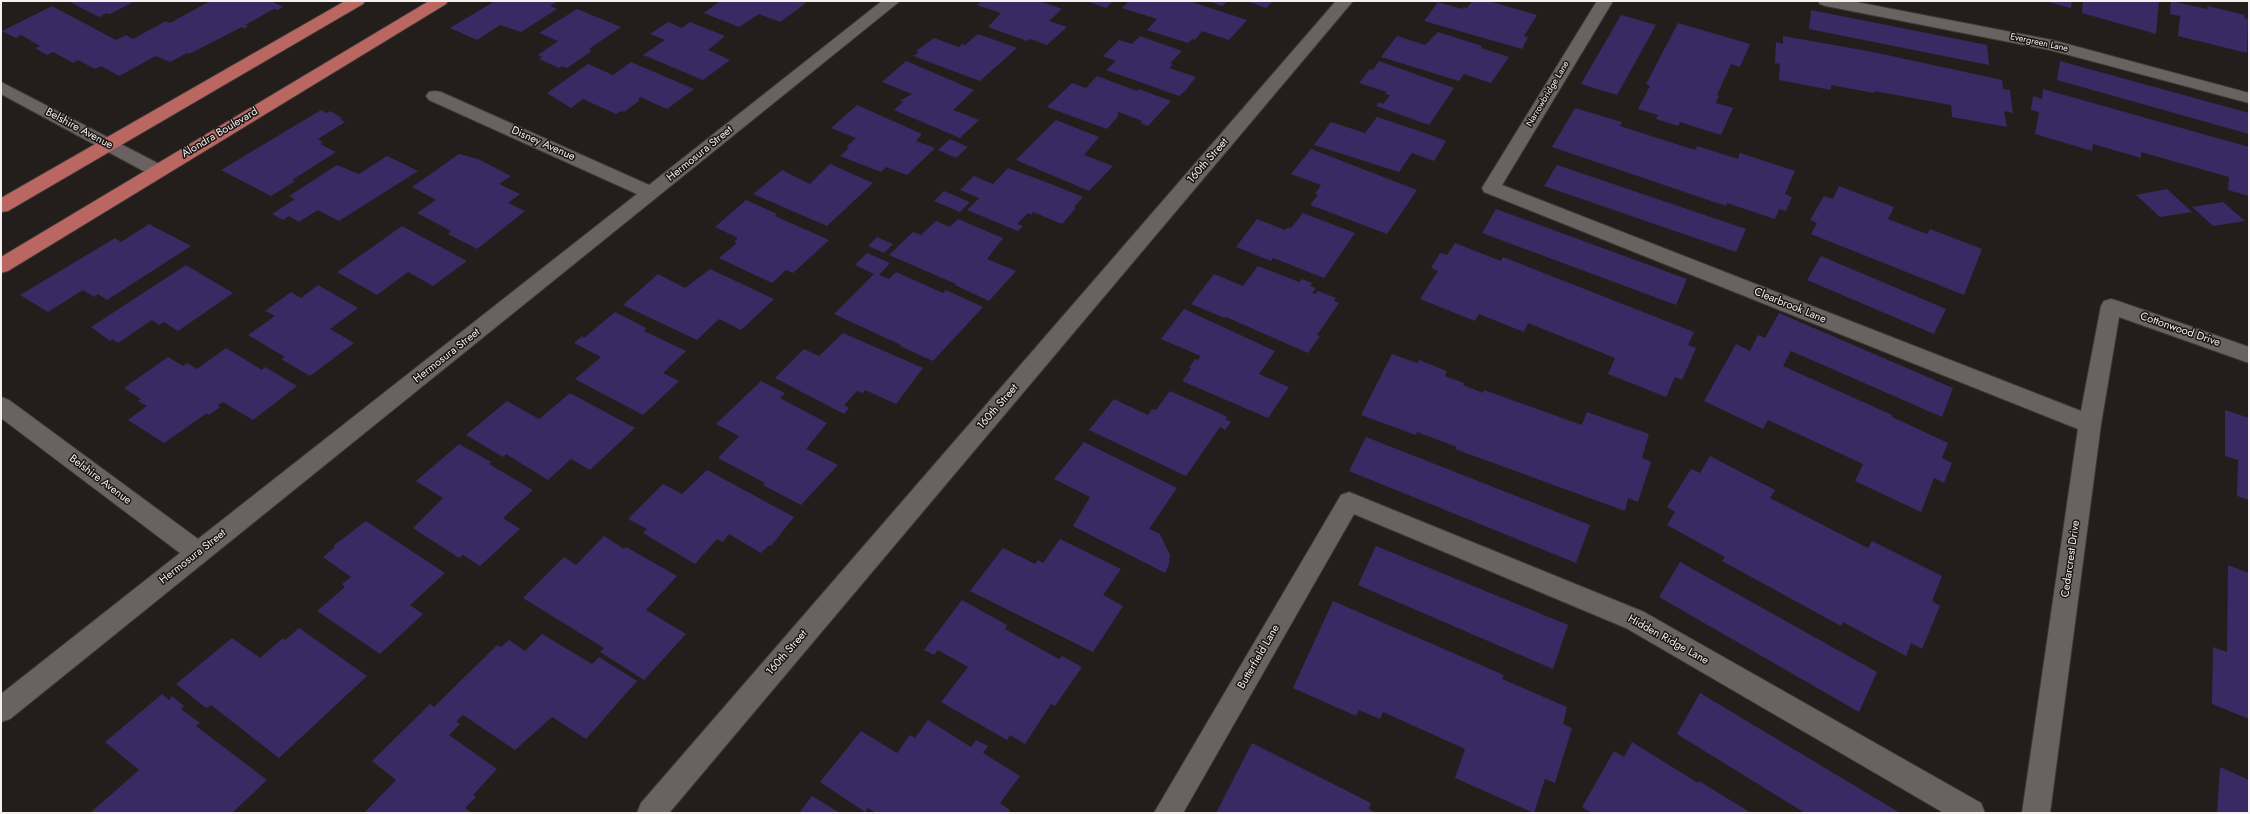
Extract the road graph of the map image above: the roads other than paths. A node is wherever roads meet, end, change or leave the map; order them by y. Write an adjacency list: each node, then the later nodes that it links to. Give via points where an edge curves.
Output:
1 (357, 1): 10 (main road)
2 (440, 1): 11 (main road, Alondra Boulevard)
3 (892, 1): 13 (street, Hermosura Street)
4 (1345, 1): 23 (street, 160th Street)
5 (1606, 1): 12 (street, Narrowbridge Lane)
6 (1826, 1): 9 (street, Evergreen Lane, via 2052,45)
7 (1, 87): 10 (street, Belshire Avenue)
8 (435, 96): 13 (street, Disney Avenue)
9 (2249, 98)
10 (108, 145): 11 (street, Belshire Avenue); 14 (main road)
11 (158, 171): 15 (main road, Alondra Boulevard)
12 (1491, 188): 19 (street, Clearbrook Lane)
13 (651, 193): 21 (street, Hermosura Street)
14 (1, 206)
15 (1, 266)
16 (2111, 306): 17 (street, Cottonwood Drive); 19 (street, Cedarcrest Drive)
17 (2249, 355)
18 (1, 406): 21 (street, Belshire Avenue)
19 (2090, 424): 26 (street, Cedarcrest Drive)
20 (1349, 502): 24 (street, Butterfield Lane); 25 (street, Hidden Ridge Lane, via 1635,620)
21 (198, 553): 22 (street, Hermosura Street)
22 (1, 710)
23 (651, 813)
24 (1168, 813)
25 (1971, 813)
26 (2036, 813)

